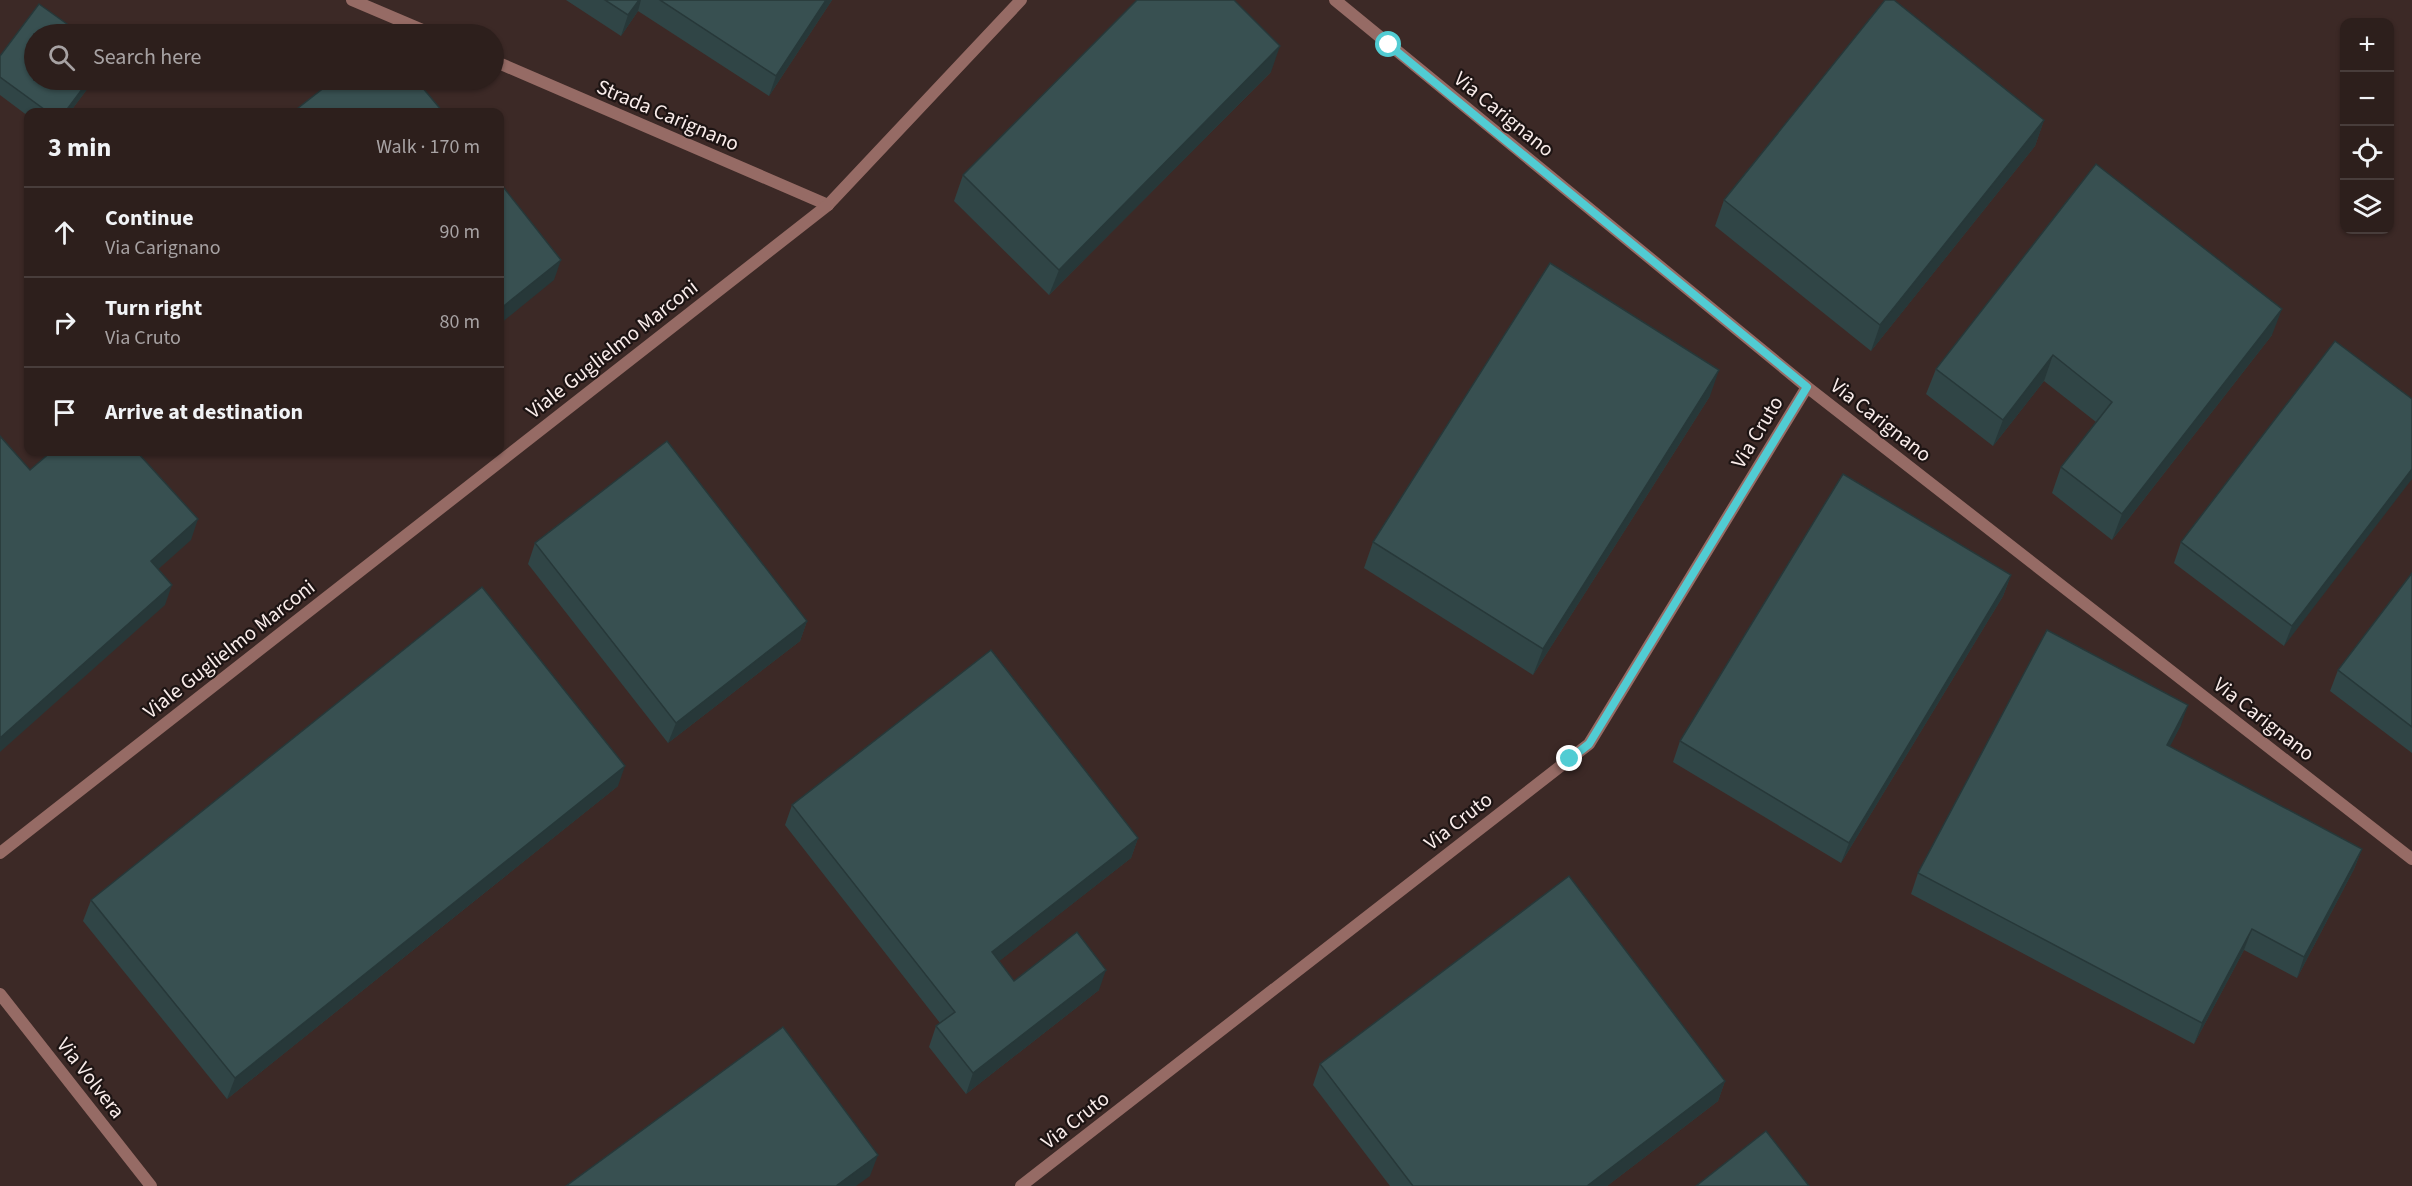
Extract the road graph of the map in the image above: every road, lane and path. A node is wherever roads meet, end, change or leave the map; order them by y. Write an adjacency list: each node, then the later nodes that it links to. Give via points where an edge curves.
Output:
1 (352, 0): 4 (street)
2 (1021, 0): 6 (street, Viale Guglielmo Marconi)
3 (1335, 0): 7 (street, Via Carignano)
4 (408, 24)
5 (504, 65): 6 (street, Strada Carignano)
6 (828, 205): 8 (street, Viale Guglielmo Marconi)
7 (1807, 387): 9 (street, Via Carignano); 12 (street, Via Cruto, via 1589,744)
8 (0, 853)
9 (2412, 859)
10 (0, 994): 11 (street, Via Volvera)
11 (151, 1186)
12 (1021, 1186)

